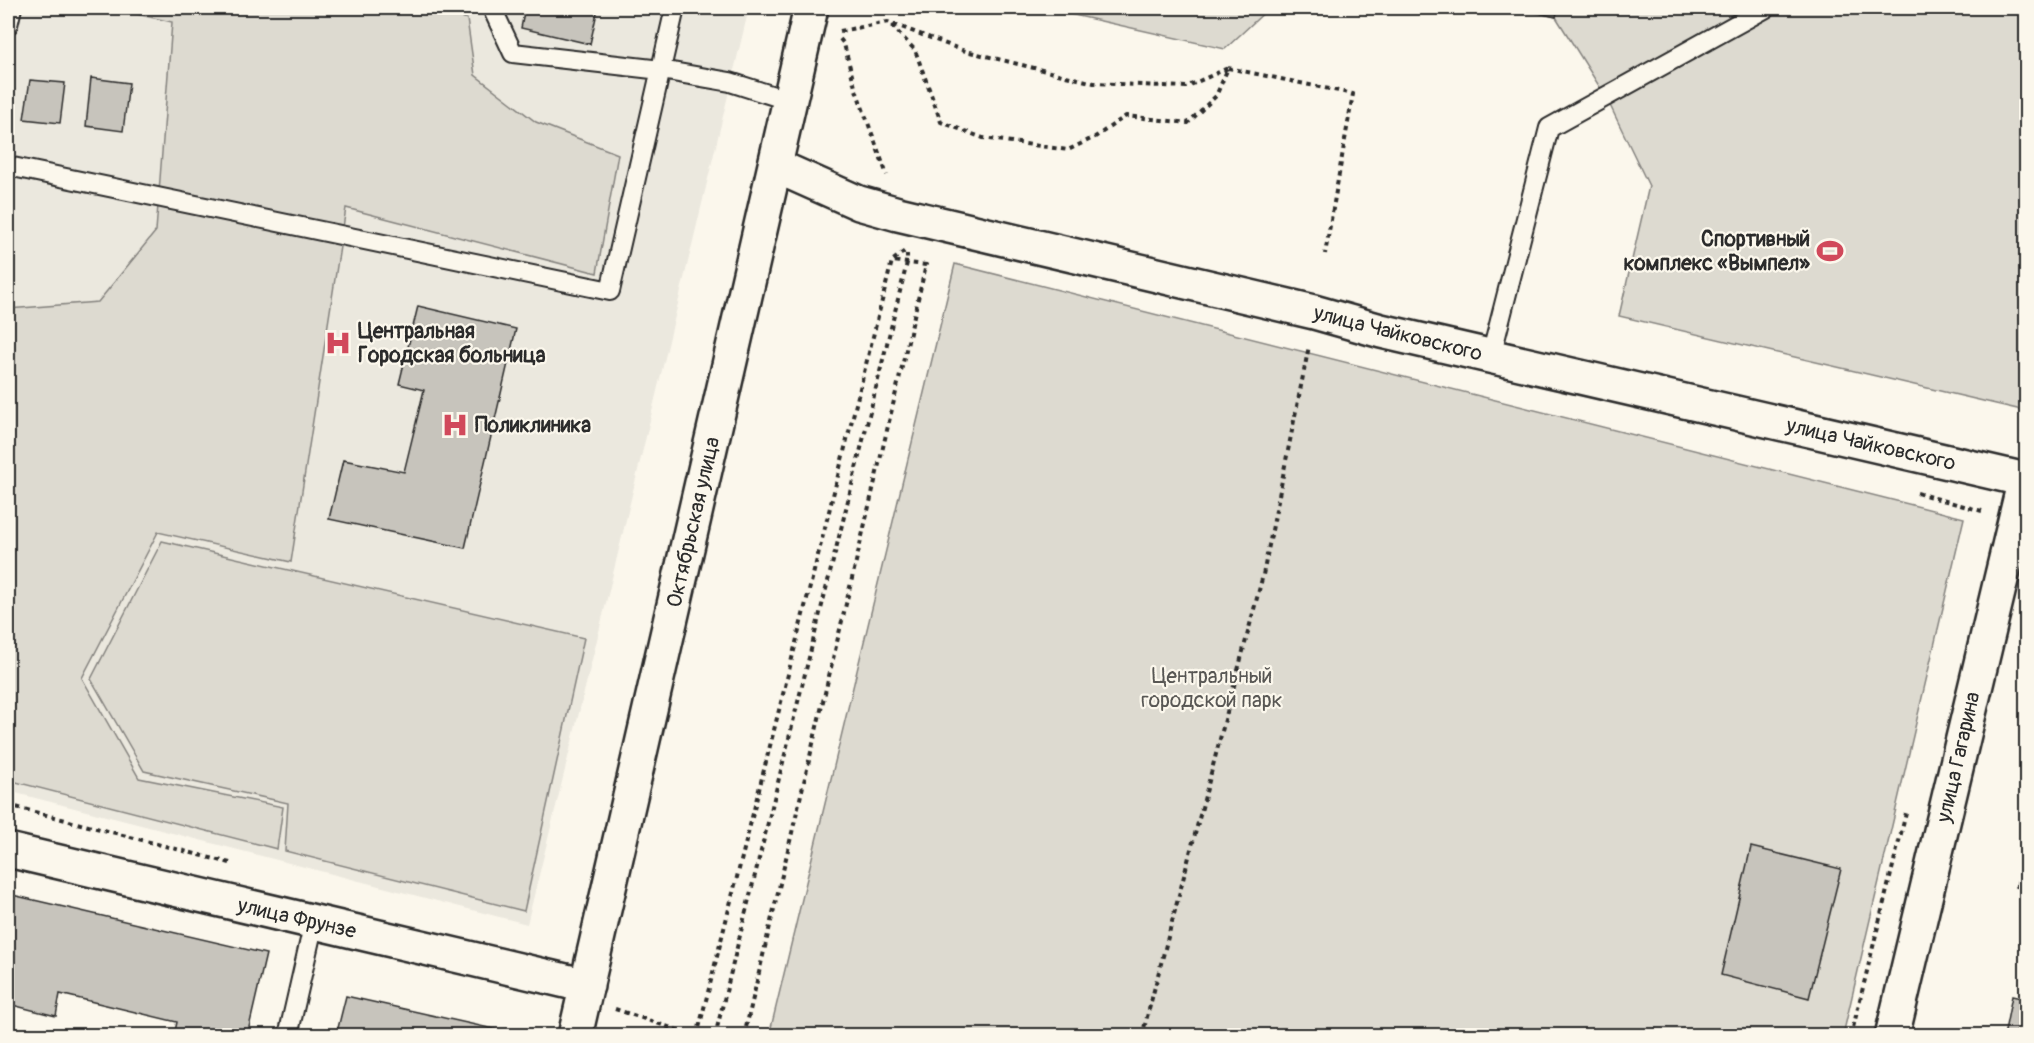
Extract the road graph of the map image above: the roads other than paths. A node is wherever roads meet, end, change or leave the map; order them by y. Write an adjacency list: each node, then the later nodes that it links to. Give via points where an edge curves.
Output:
1 (12, 8): 6 (lane)
2 (492, 8): 7 (lane, via 513,53)
3 (675, 8): 7 (lane)
4 (811, 8): 8 (street, Октябрьская улица)
5 (1766, 8): 11 (lane, via 1549,128)
6 (8, 25)
7 (661, 70): 8 (lane, via 730,82); 9 (lane, via 610,291)
8 (790, 101): 10 (street, Октябрьская улица)
9 (8, 166)
10 (776, 166): 11 (street, улица Чайковского, via 859,203 898,214); 15 (street, Октябрьская улица)
11 (1491, 356): 12 (street, улица Чайковского)
12 (2026, 479): 18 (street, улица Гагарина)
13 (8, 850): 14 (street, улица Фрунзе)
14 (314, 922): 15 (street, улица Фрунзе); 16 (lane)
15 (598, 996): 17 (street, Октябрьская улица)
16 (288, 1035)
17 (575, 1035)
18 (1892, 1035)

